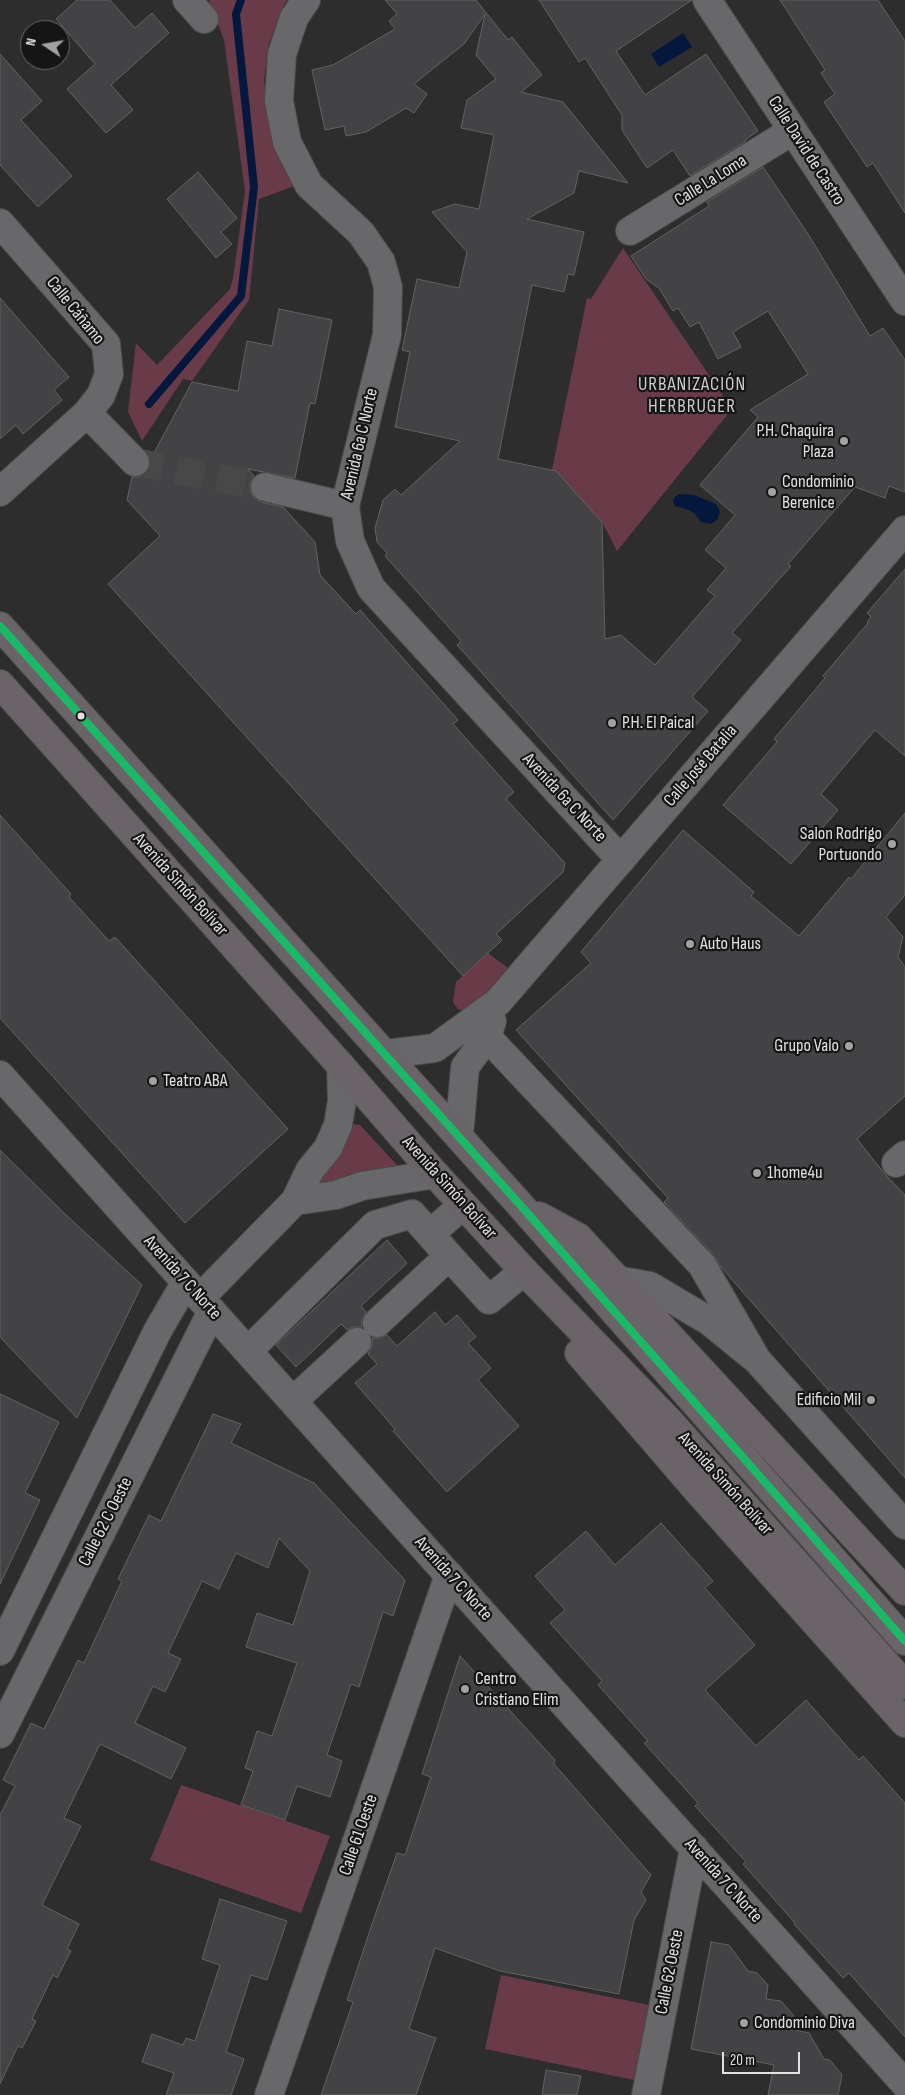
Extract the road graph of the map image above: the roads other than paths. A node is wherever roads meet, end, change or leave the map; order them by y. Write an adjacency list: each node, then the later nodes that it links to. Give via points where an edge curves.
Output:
1 (306, 0): 12 (street, Avenida 6a C Norte, via 294,18 282,54 279,101 287,142 309,185 361,233 381,262 388,287 386,335)
2 (707, 0): 3 (street, Calle David de Castro)
3 (792, 131): 5 (street, Calle La Loma); 6 (street, Calle David de Castro)
4 (0, 223): 7 (street, Calle Cáñamo, via 106,344 109,374 101,394)
5 (630, 231)
6 (905, 301)
7 (87, 413): 8 (street); 9 (street, Calle Cáñamo)
8 (135, 462)
9 (12, 466): 11 (street, Calle Cáñamo)
10 (265, 487): 12 (street)
11 (0, 492)
12 (345, 506): 16 (street, Avenida 6a C Norte, via 350,541 371,588)
13 (905, 530): 16 (street, Calle José Batalia)
14 (0, 626): 19 (main road, Avenida Simón Bolívar)
15 (0, 684): 20 (main road, Avenida Simón Bolívar)
16 (621, 860): 17 (street, Calle José Batalia)
17 (498, 1002): 18 (street, Calle José Batalia); 19 (street, Calle José Batalia, via 435,1048)
18 (487, 1037): 22 (street, Calle José Batalia, via 465,1067); 36 (street, via 702,1265)
19 (386, 1054): 22 (main road, Avenida Simón Bolívar)
20 (341, 1066): 23 (main road, Avenida Simón Bolívar); 24 (street, Calle 62 C Oeste, via 342,1100 338,1125 328,1148 310,1170)
21 (0, 1075): 31 (street, Avenida 7 C Norte)
22 (459, 1136): 26 (main road, Avenida Simón Bolívar)
23 (435, 1174): 24 (street); 25 (main road, Avenida Simón Bolívar)
24 (295, 1201): 31 (street, Calle 62 C Oeste)
25 (463, 1205): 27 (street); 29 (main road, Avenida Simón Bolívar)
26 (522, 1206): 30 (main road, via 578,1237); 41 (main road, Avenida Simón Bolívar)
27 (430, 1234): 28 (street); 35 (street, via 412,1214 375,1224)
28 (449, 1256): 29 (street, via 489,1300); 33 (street)
29 (524, 1271): 32 (main road, Avenida Simón Bolívar)
30 (616, 1280): 36 (street, via 650,1286 709,1321); 40 (main road)
31 (199, 1297): 35 (street, Avenida 7 C Norte); 42 (street, Calle 62 C Oeste, via 154,1339); 45 (street, Calle 62 C Oeste)
32 (549, 1297): 43 (main road, Avenida Simón Bolívar, via 670,1422); 44 (main road, via 574,1347)
33 (377, 1323)
34 (357, 1342): 37 (street)
35 (248, 1351): 37 (street, Avenida 7 C Norte)
36 (757, 1360): 38 (street)
37 (293, 1401): 39 (street, Avenida 7 C Norte)
38 (905, 1525)
39 (449, 1575): 46 (street, Avenida 7 C Norte); 48 (street, Calle 61 Oeste)
40 (905, 1591)
41 (905, 1641)
42 (0, 1651)
43 (905, 1685)
44 (905, 1722)
45 (0, 1734)
46 (694, 1848): 47 (street, Avenida 7 C Norte); 49 (street, Calle 62 Oeste)
47 (905, 2084)
48 (269, 2095)
49 (646, 2095)

